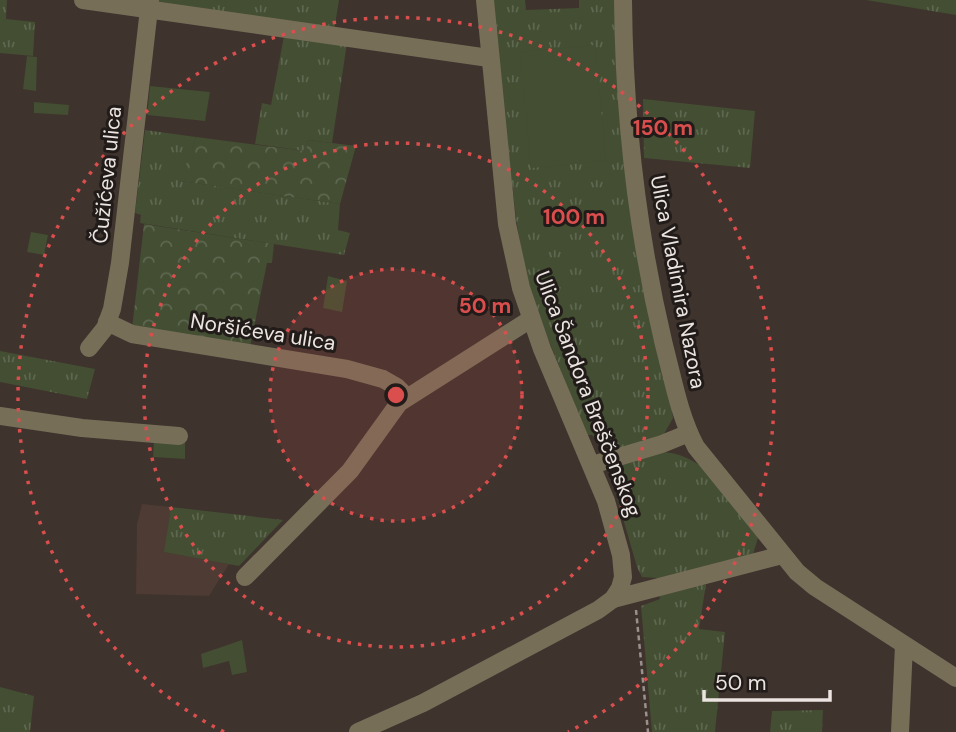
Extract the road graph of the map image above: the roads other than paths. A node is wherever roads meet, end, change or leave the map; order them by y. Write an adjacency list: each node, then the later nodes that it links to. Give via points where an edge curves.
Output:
1 (83, 0): 4 (street)
2 (485, 0): 5 (street, Ulica Šandora Breščenskog)
3 (622, 0): 11 (street, Ulica Vladimira Nazora, via 637,207 657,317)
4 (149, 5): 5 (street); 7 (street, Čužićeva ulica, via 120,263)
5 (489, 58): 6 (street, Ulica Šandora Breščenskog, via 508,224)
6 (531, 319): 9 (street); 13 (street, Ulica Šandora Breščenskog)
7 (107, 322): 8 (street, Čužićeva ulica); 9 (street, Noršićeva ulica, via 132,334 347,369 383,379)
8 (89, 348)
9 (407, 397): 15 (street, via 392,410 350,471)
10 (0, 416): 12 (street)
11 (689, 433): 13 (street); 14 (street, Ulica Vladimira Nazora)
12 (179, 436)
13 (592, 465): 16 (street, Ulica Šandora Breščenskog, via 621,555 623,577)
14 (782, 555): 16 (street); 17 (street, Ulica Vladimira Nazora, via 815,587)
15 (244, 578)
16 (613, 599): 19 (street, via 423,703)
17 (904, 645): 18 (street, Ulica Vladimira Nazora); 20 (street)
18 (956, 678)
19 (358, 732)
20 (900, 732)

